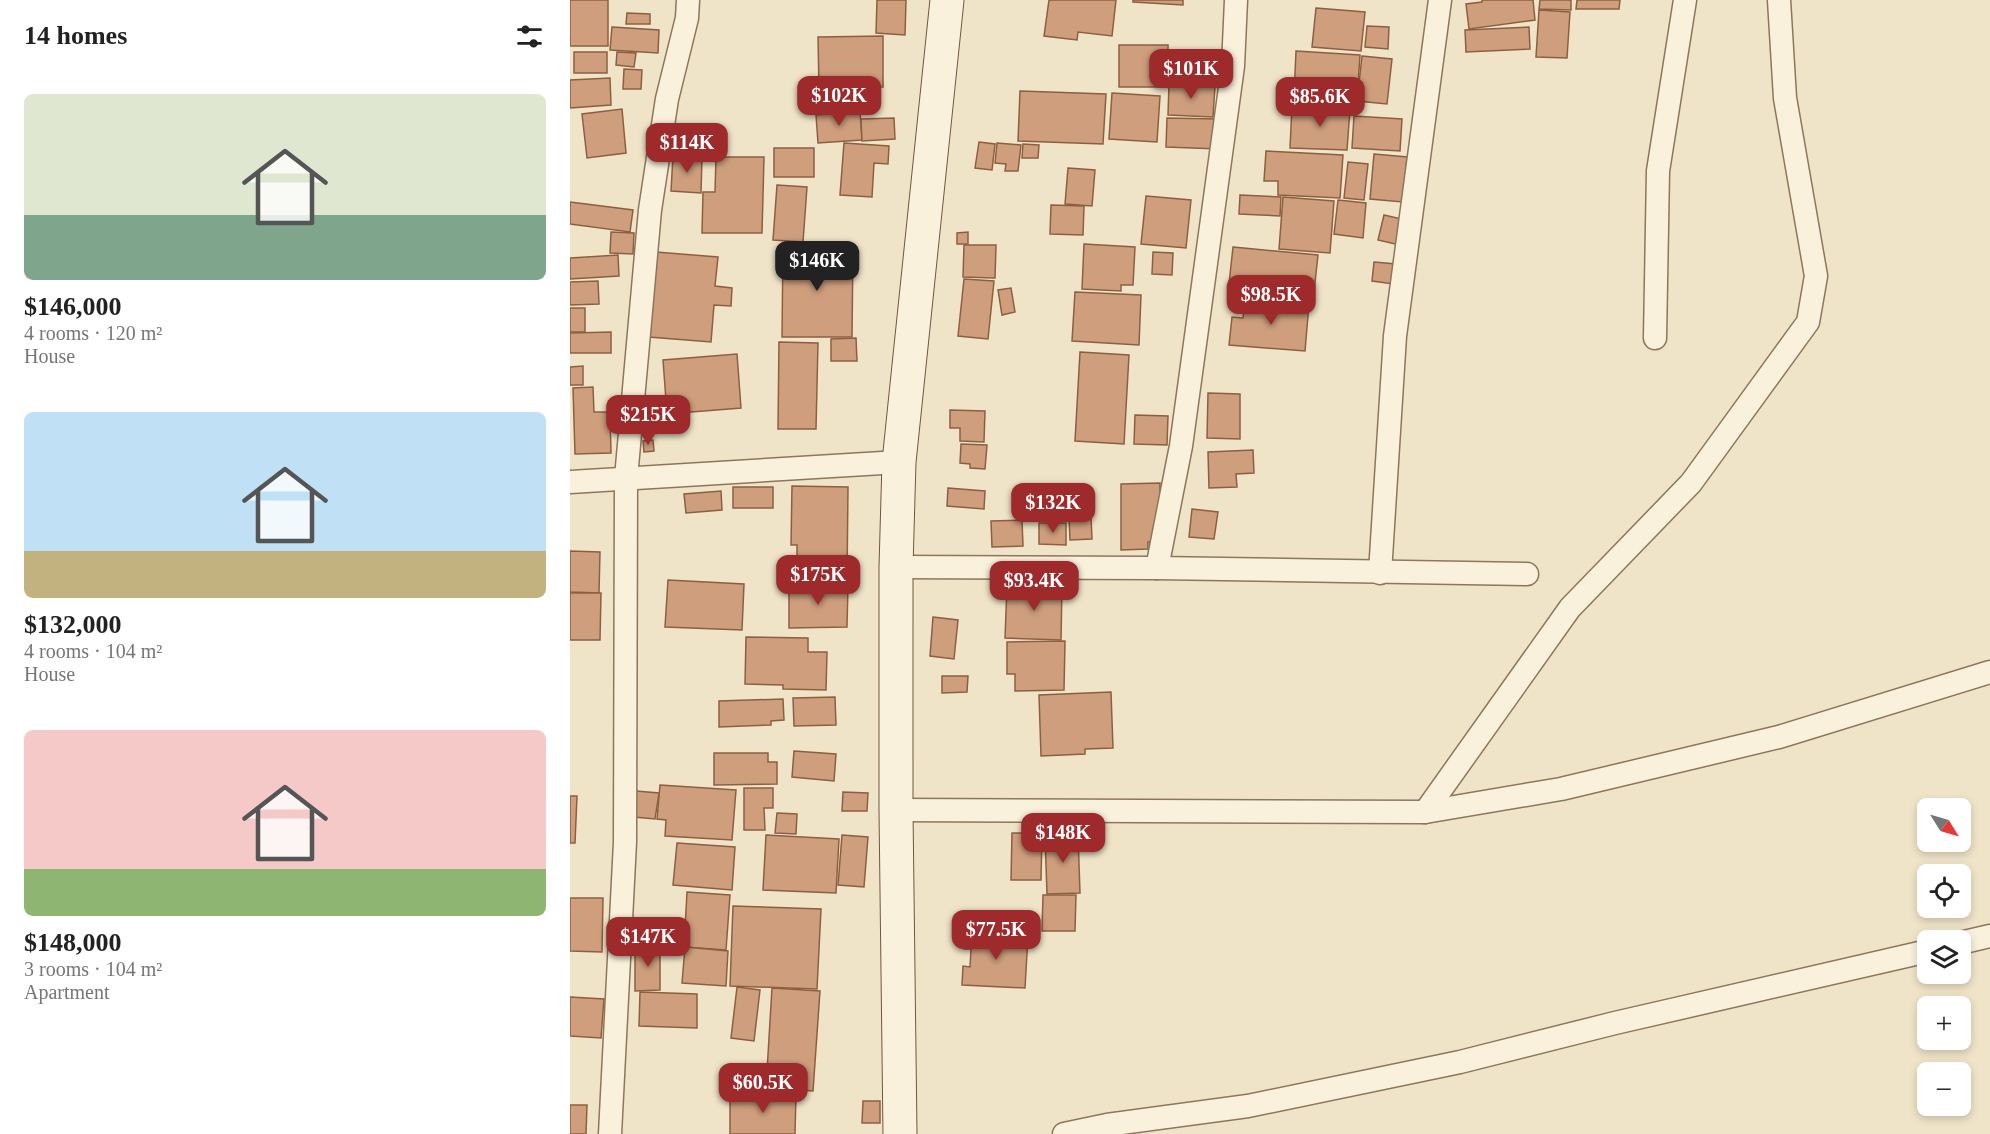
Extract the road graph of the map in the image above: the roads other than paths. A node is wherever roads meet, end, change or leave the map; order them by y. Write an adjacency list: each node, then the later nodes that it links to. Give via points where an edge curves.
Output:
1 (688, 0): 9 (street, via 667,99 650,210)
2 (947, 0): 8 (street)
3 (1236, 0): 12 (street, via 1233,66 1181,446)
4 (1440, 0): 13 (street, via 1395,336)
5 (1685, 0): 7 (street, via 1658,171)
6 (1779, 0): 17 (street, via 1785,98 1816,276 1808,322 1691,483 1570,608)
7 (1655, 338)
8 (899, 462): 9 (street); 11 (street)
9 (626, 478): 10 (street); 21 (street, via 625,842)
10 (570, 482)
11 (896, 567): 12 (street); 16 (street)
12 (1157, 568): 13 (street)
13 (1380, 573): 14 (street)
14 (1527, 574)
15 (1990, 672): 17 (street, via 1779,737 1561,789)
16 (896, 810): 17 (street); 22 (street)
17 (1425, 812)
18 (1990, 936): 19 (street)
19 (1971, 940)
20 (1917, 954): 23 (street, via 1460,1062 1248,1106)
21 (610, 1134)
22 (900, 1134)
23 (1064, 1134)

